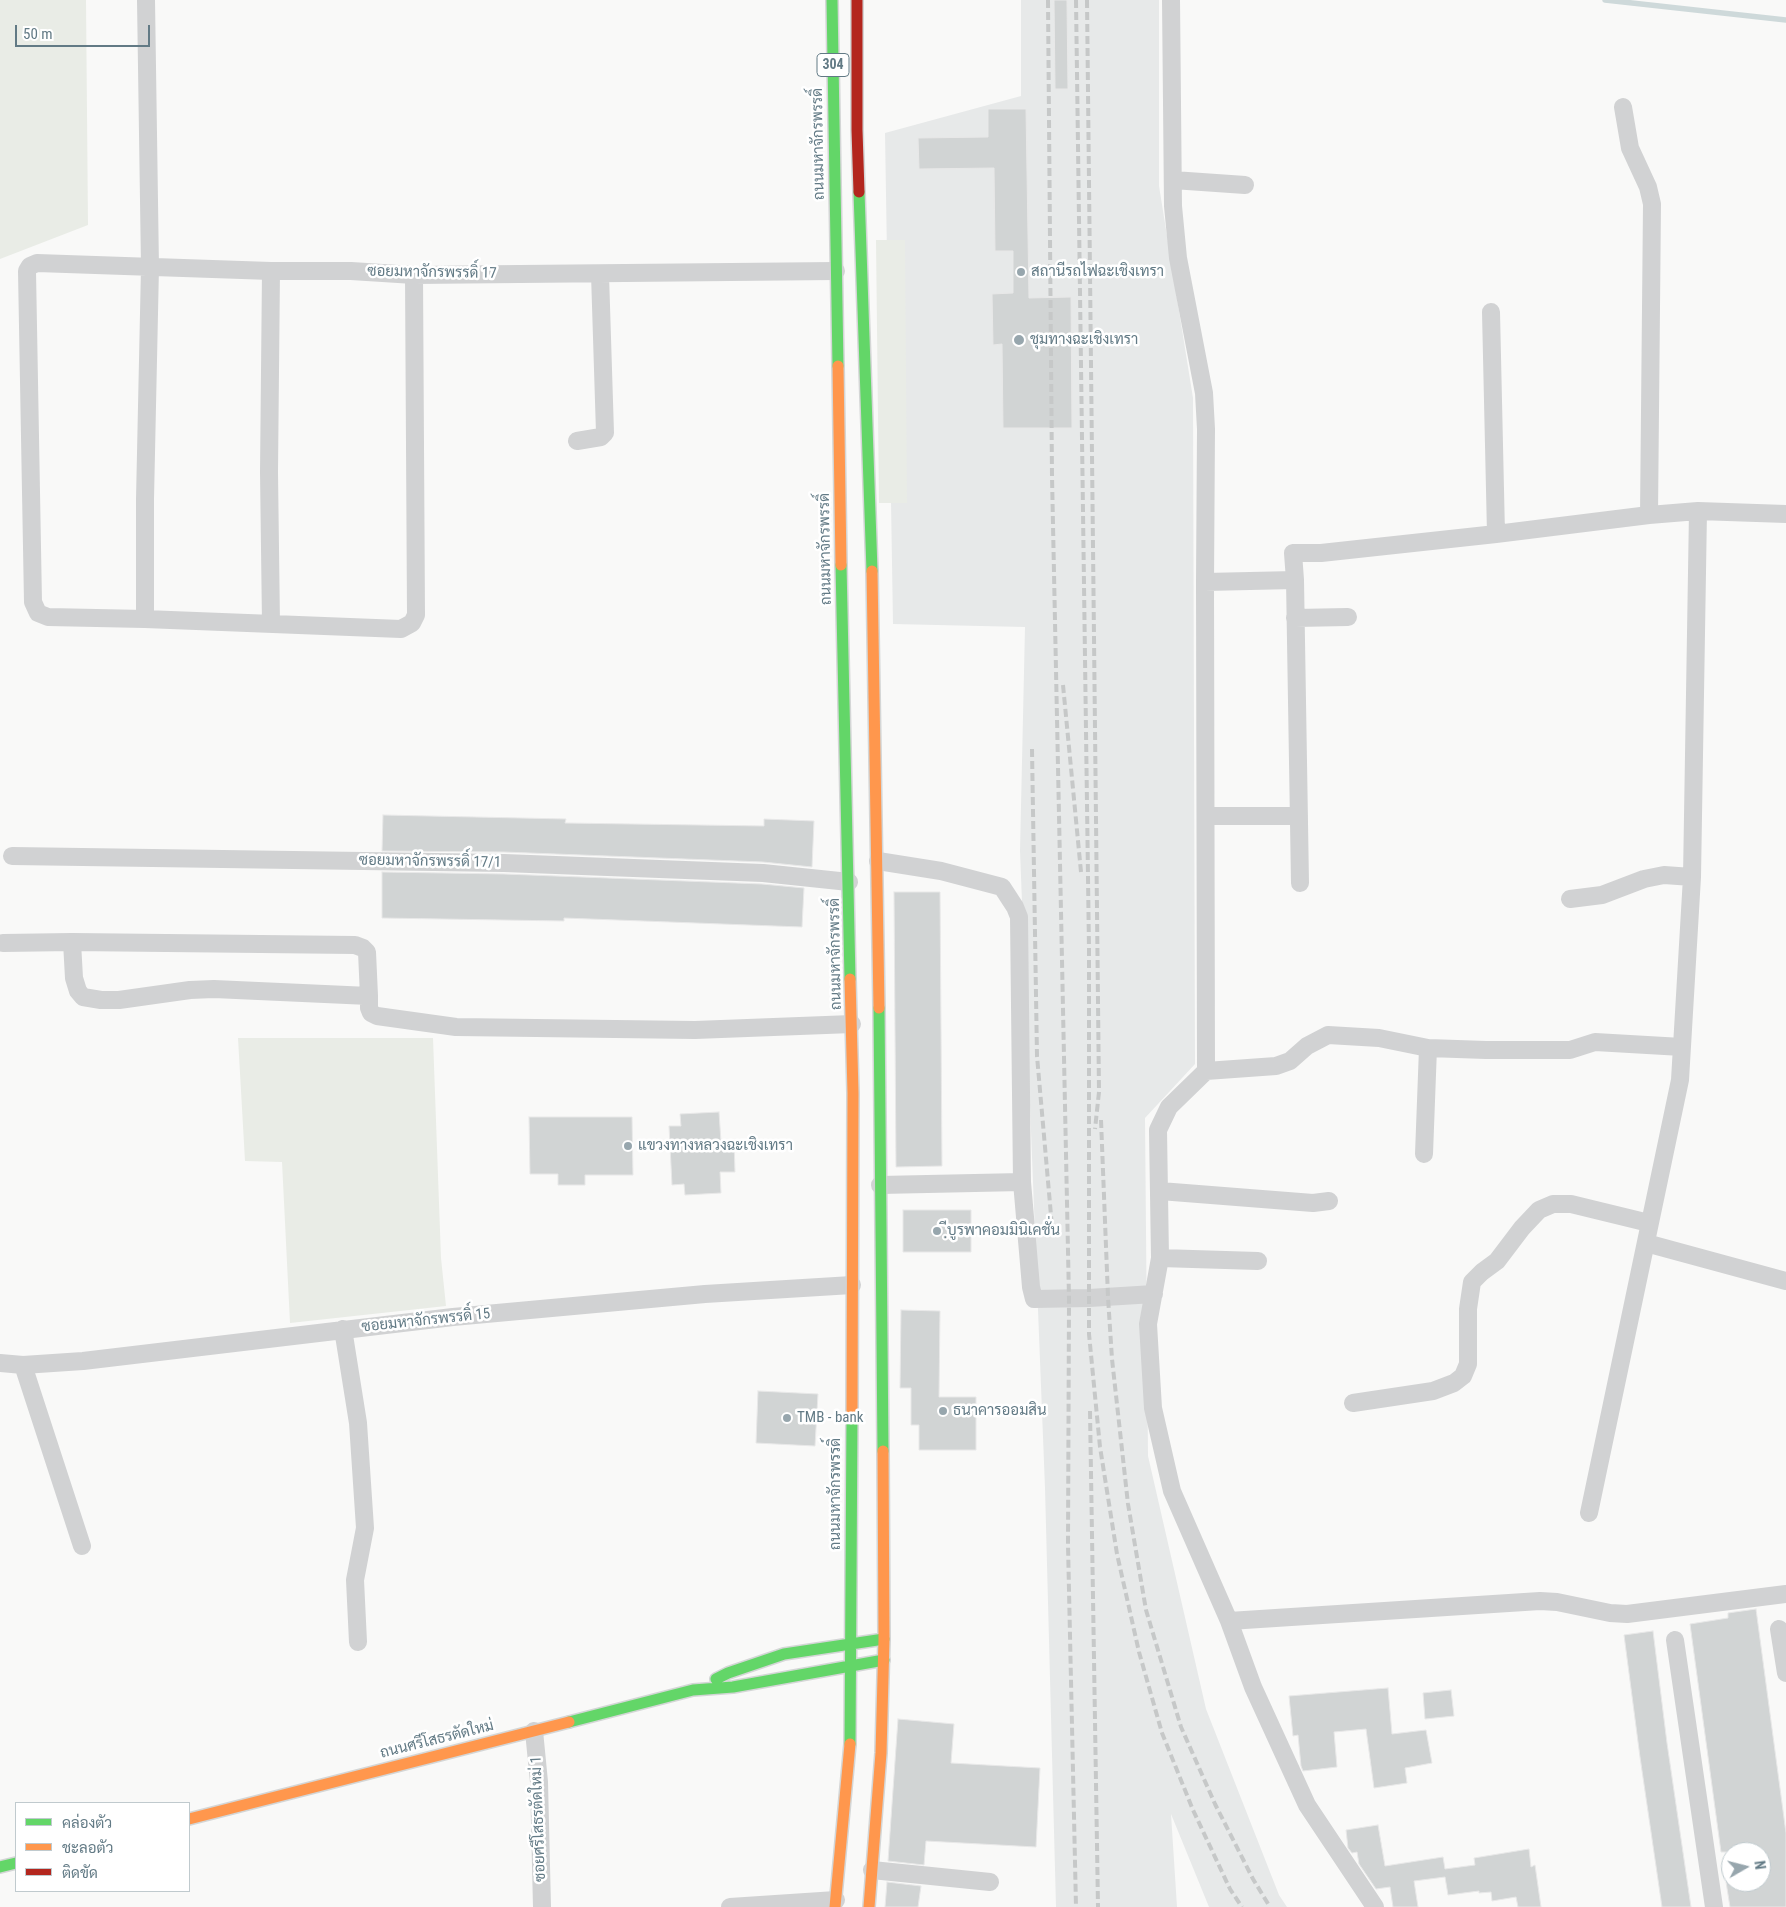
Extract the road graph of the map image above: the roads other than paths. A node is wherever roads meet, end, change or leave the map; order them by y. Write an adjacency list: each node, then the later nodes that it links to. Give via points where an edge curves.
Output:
1 (146, 0): 10 (street)
2 (820, 0): 6 (main road)
3 (832, 0): 6 (main road, ถนนมหาจักรพรรดิ์ / 304)
4 (857, 0): 30 (main road, 304, via 857,130 873,598)
5 (1172, 0): 8 (street)
6 (832, 53): 12 (main road, ถนนมหาจักรพรรดิ์ / 304)
7 (1622, 106): 19 (street, via 1630,148 1652,204)
8 (1173, 180): 9 (street); 22 (street, via 1178,258 1204,393)
9 (1245, 185)
10 (150, 266): 11 (street, ซอยมหาจักรพรรดิ์ 17); 25 (street); 25 (street, ซอยมหาจักรพรรดิ์ 17, via 37,263 27,271 35,608 48,617)
11 (271, 271): 14 (street, ซอยมหาจักรพรรดิ์ 17); 26 (street)
12 (836, 271): 13 (street, ซอยมหาจักรพรรดิ์ 17); 32 (main road, ถนนมหาจักรพรรดิ์)
13 (600, 274): 14 (street, ซอยมหาจักรพรรดิ์ 17); 16 (street, via 605,433 601,437)
14 (414, 275): 26 (street, via 416,615 412,623 401,629)
15 (1491, 312): 20 (street)
16 (577, 441)
17 (1698, 511): 18 (street); 19 (street); 31 (street)
18 (1786, 514)
19 (1649, 515): 20 (street)
20 (1496, 534): 21 (street, via 1321,553 1292,553)
21 (1294, 580): 22 (street); 24 (street)
22 (1205, 582): 27 (street)
23 (1348, 617): 24 (street)
24 (1295, 618): 28 (street)
25 (145, 619): 26 (street)
26 (271, 624)
27 (1206, 816): 28 (street); 41 (street)
28 (1299, 816): 33 (street)
29 (12, 856): 32 (street, ซอยมหาจักรพรรดิ์ 17/1, via 514,864 753,872)
30 (878, 861): 43 (street, via 941,870 1002,887 1015,907 1018,917); 44 (main road)
31 (1692, 877): 34 (street, via 1664,875 1602,895); 39 (street)
32 (849, 882): 38 (main road, ถนนมหาจักรพรรดิ์)
33 (1300, 883)
34 (1570, 899)
35 (72, 942): 36 (street); 37 (street, via 355,945 367,952); 37 (street, via 74,978 83,997 119,1000 214,989)
36 (3, 943)
37 (369, 996): 38 (street, via 371,1013 377,1016 456,1027 695,1030)
38 (852, 1024): 52 (main road, ถนนมหาจักรพรรดิ์)
39 (1682, 1047): 40 (street, via 1596,1042 1570,1050); 47 (street, via 1680,1080)
40 (1428, 1048): 41 (street, via 1379,1038 1328,1035 1307,1046 1290,1061 1276,1066); 42 (street)
41 (1206, 1071): 45 (street, via 1169,1107 1158,1130)
42 (1424, 1154)
43 (1022, 1182): 44 (street); 53 (street, via 1034,1299)
44 (880, 1185): 63 (main road)
45 (1160, 1191): 46 (street, via 1313,1204); 49 (street)
46 (1329, 1202)
47 (1650, 1223): 48 (street); 57 (street, via 1571,1204 1553,1204 1539,1210 1496,1261 1472,1282 1468,1309 1468,1364 1463,1376 1433,1391)
48 (1646, 1243): 51 (street); 58 (street)
49 (1160, 1258): 50 (street); 53 (street)
50 (1258, 1261)
51 (1786, 1281)
52 (852, 1285): 54 (street, ซอยมหาจักรพรรดิ์ 15, via 705,1294); 66 (main road, ถนนมหาจักรพรรดิ์)
53 (1154, 1294): 61 (street, via 1148,1324 1153,1408 1172,1491)
54 (343, 1330): 56 (street, ซอยมหาจักรพรรดิ์ 15, via 83,1361); 65 (street, via 358,1423 364,1528 355,1580)
55 (0, 1363): 56 (street, ซอยมหาจักรพรรดิ์ 15)
56 (23, 1365): 59 (street)
57 (1353, 1403)
58 (1589, 1513)
59 (82, 1546)
60 (1786, 1594): 61 (street, via 1627,1614 1540,1601)
61 (1229, 1622): 81 (street, via 1253,1687 1307,1805)
62 (1779, 1629): 69 (street)
63 (884, 1640): 66 (main road, ถนนศรีโสธรตัดใหม่); 67 (main road)
64 (1676, 1640): 82 (street)
65 (358, 1642)
66 (851, 1643): 68 (main road, ถนนมหาจักรพรรดิ์); 70 (main road, ถนนศรีโสธรตัดใหม่, via 784,1654 728,1673)
67 (884, 1660): 68 (main road, ถนนศรีโสธรตัดใหม่); 75 (main road)
68 (850, 1666): 70 (main road, ถนนศรีโสธรตัดใหม่, via 732,1687); 77 (main road, ถนนมหาจักรพรรดิ์, via 850,1748)
69 (1786, 1673)
70 (693, 1690): 71 (main road, ถนนศรีโสธรตัดใหม่)
71 (534, 1731): 72 (main road, ถนนศรีโสธรตัดใหม่); 78 (street, ซอยศรีโสธรตัดใหม่ 1, via 539,1782)
72 (190, 1819)
73 (15, 1863): 74 (main road)
74 (0, 1867)
75 (872, 1870): 76 (street); 80 (main road)
76 (990, 1882)
77 (835, 1904): 79 (street)
78 (542, 1907)
79 (730, 1907)
80 (869, 1907)
81 (1375, 1907)
82 (1714, 1907)

